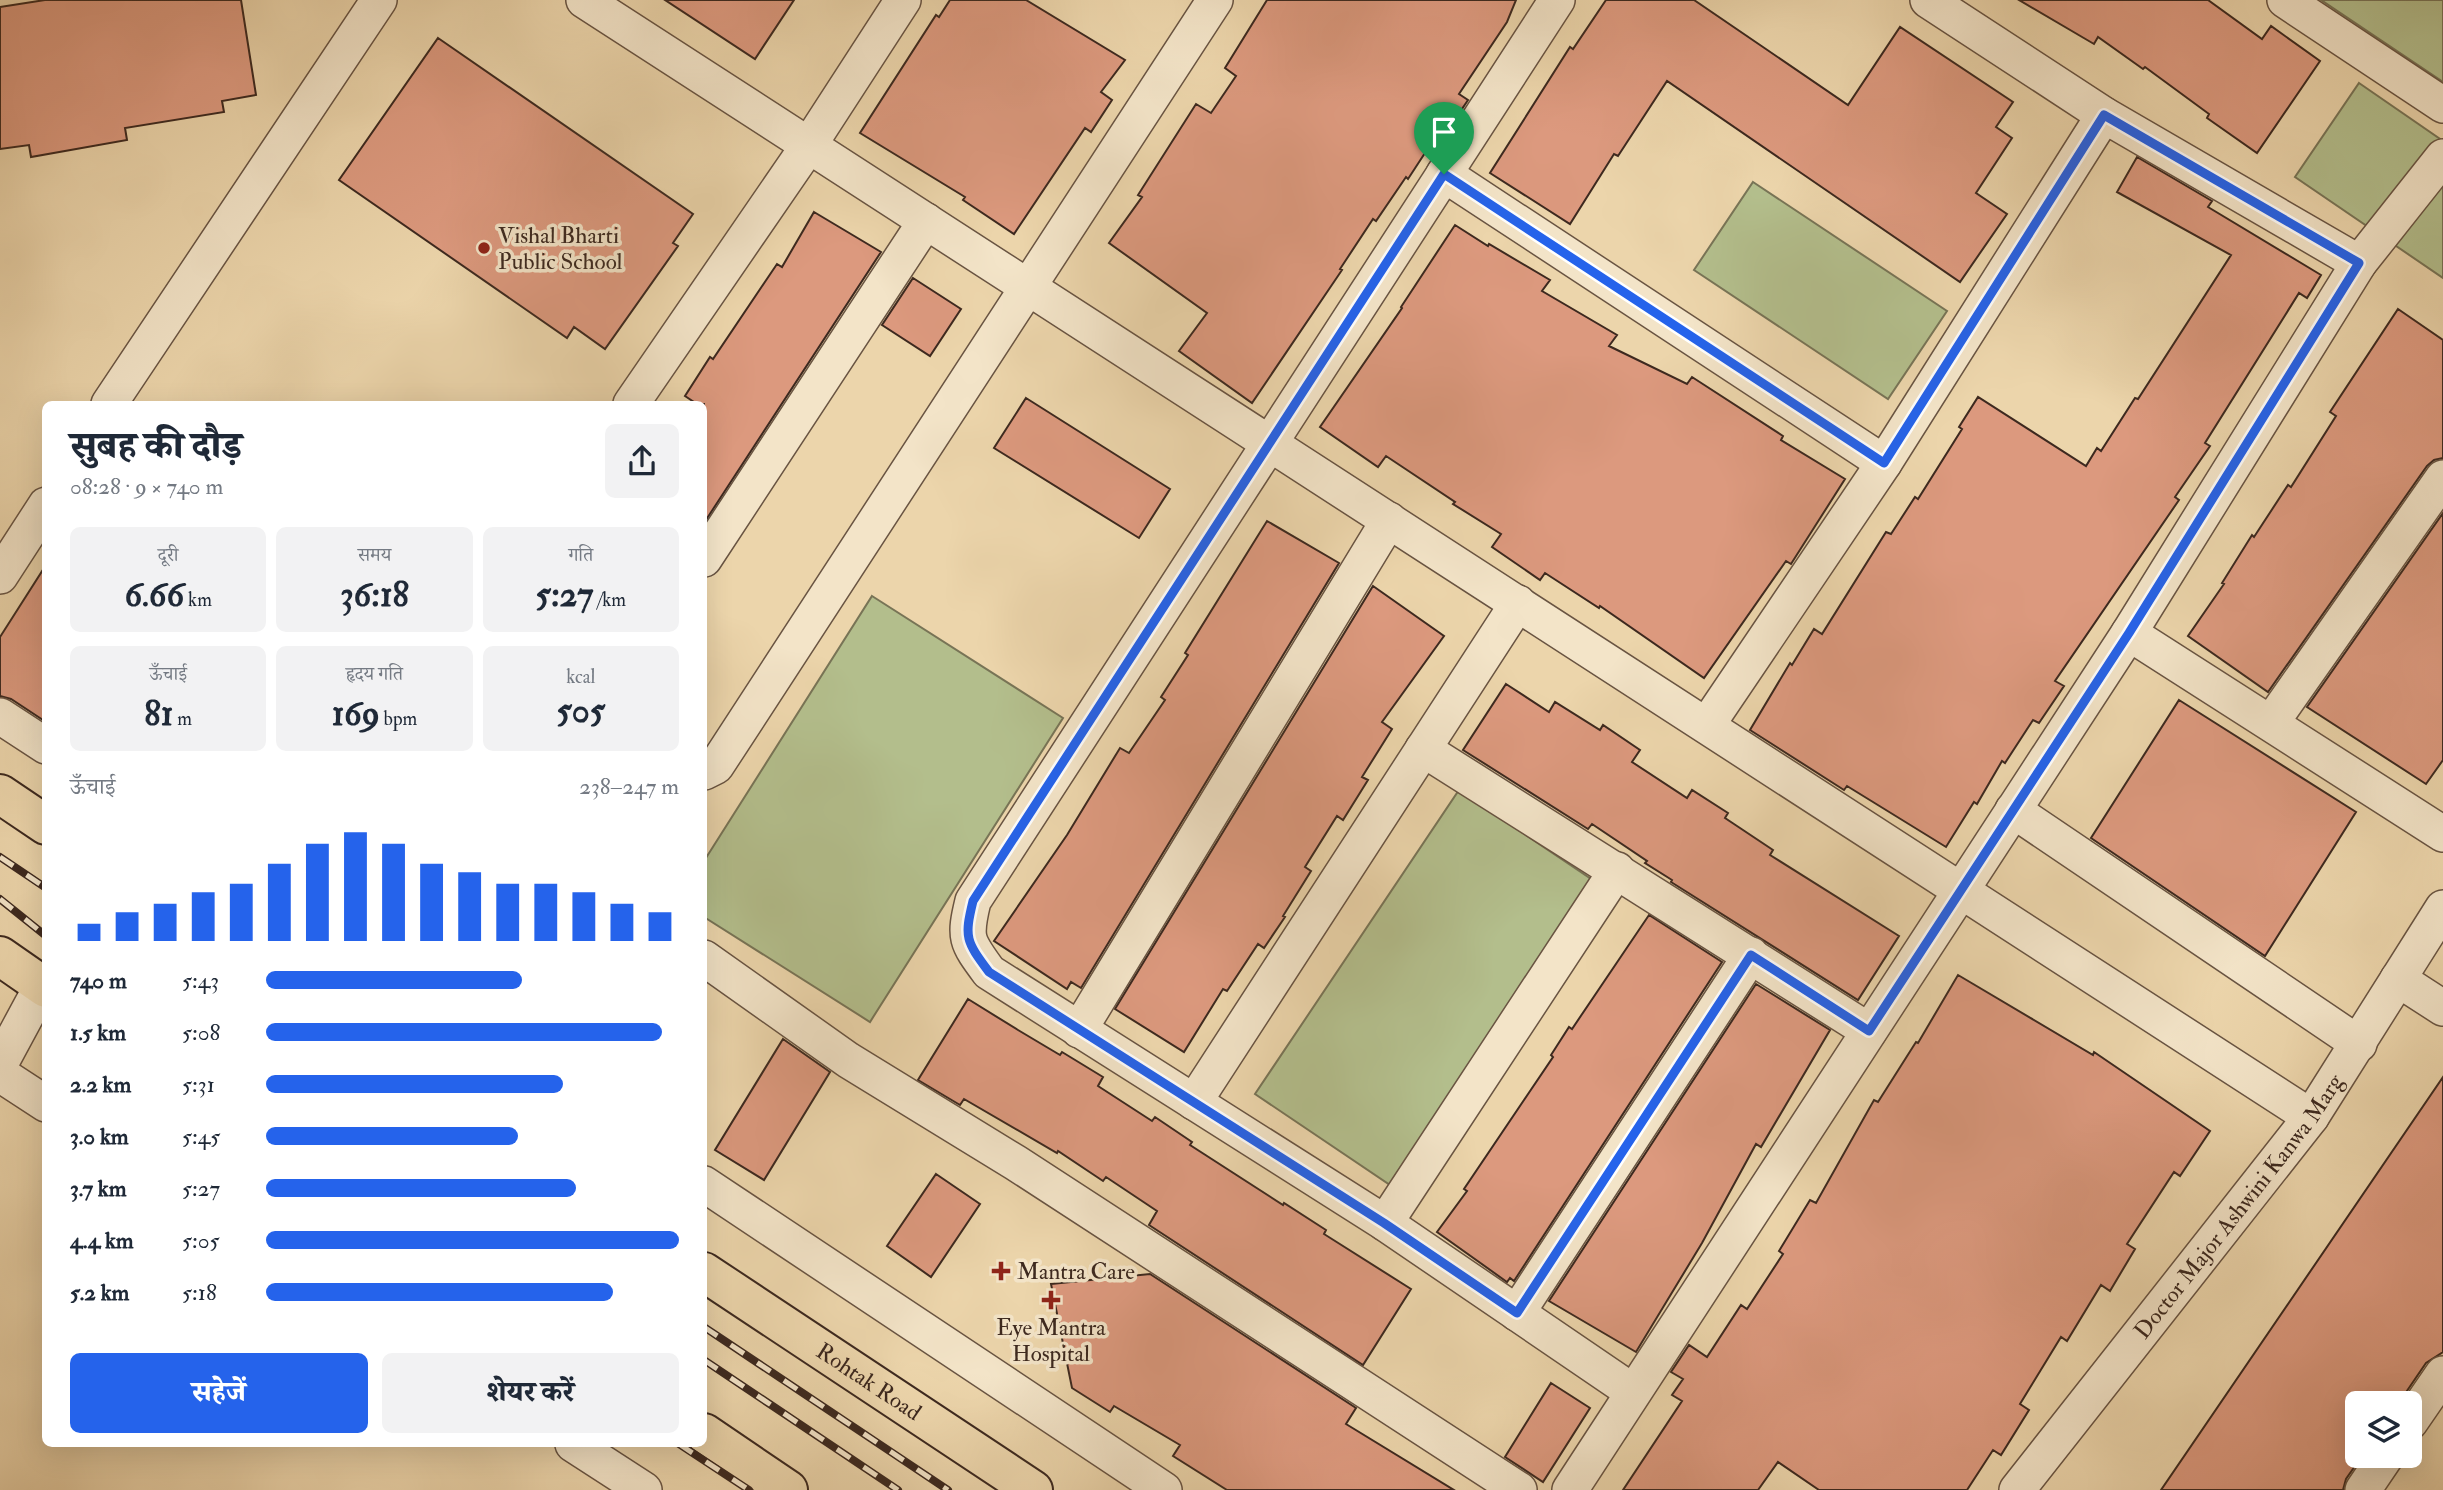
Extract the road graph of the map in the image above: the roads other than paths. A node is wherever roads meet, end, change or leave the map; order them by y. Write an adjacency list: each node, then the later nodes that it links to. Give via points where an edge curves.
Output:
1 (379, 0): 16 (street)
2 (584, 0): 10 (street)
3 (903, 0): 10 (street)
4 (1215, 0): 15 (street)
5 (1557, 0): 12 (street)
6 (1928, 0): 9 (street)
7 (2285, 0): 8 (street)
8 (2443, 105)
9 (2104, 115): 14 (street); 19 (street)
10 (809, 145): 13 (street); 17 (street)
11 (2443, 157): 14 (street)
12 (1444, 174): 18 (street); 19 (street)
13 (926, 221): 15 (street); 23 (street)
14 (2359, 263): 26 (street)
15 (1028, 287): 18 (street); 32 (street, via 716,766)
16 (111, 401)
17 (633, 401)
18 (1269, 443): 22 (street); 47 (street, via 973,901 966,929 973,950 989,972)
19 (1884, 463): 29 (street)
20 (2443, 478): 28 (street)
21 (42, 511): 24 (street)
22 (1389, 520): 25 (street); 47 (street)
23 (707, 554)
24 (0, 576)
25 (1518, 603): 29 (street); 31 (street)
26 (2129, 633): 28 (street); 34 (street)
27 (0, 716): 30 (street)
28 (2271, 723): 36 (street)
29 (1707, 725): 38 (street)
30 (42, 744)
31 (1423, 749): 37 (street); 53 (street)
32 (707, 770)
33 (0, 794): 35 (main road)
34 (2013, 810): 38 (street); 49 (street)
35 (42, 822)
36 (2443, 834)
37 (1617, 870): 40 (street); 56 (street)
38 (1960, 890): 48 (street); 54 (street)
39 (2443, 908): 43 (street, Doctor Major Ashwini Kanwa Marg)
40 (1751, 955): 48 (street); 58 (street)
41 (0, 956): 44 (main road)
42 (707, 960): 69 (street, via 848,1060 1016,1163)
43 (2399, 979): 46 (street); 49 (street, Doctor Major Ashwini Kanwa Marg)
44 (42, 986)
45 (42, 990): 50 (street)
46 (2443, 1008)
47 (1079, 1030): 53 (street)
48 (1869, 1031): 60 (street)
49 (2359, 1044): 54 (street, Doctor Major Ashwini Kanwa Marg)
50 (0, 1064)
51 (0, 1074): 52 (street)
52 (42, 1101)
53 (1194, 1102): 56 (street)
54 (2311, 1117): 71 (street, Doctor Major Ashwini Kanwa Marg)
55 (707, 1186): 68 (street)
56 (1384, 1223): 58 (street)
57 (707, 1274): 67 (main road, Rohtak Road)
58 (1517, 1313): 60 (street)
59 (2443, 1374): 61 (street)
60 (1633, 1392): 70 (street)
61 (2422, 1405)
62 (707, 1435): 66 (main road)
63 (578, 1447): 65 (street)
64 (2378, 1468): 72 (street)
65 (645, 1490)
66 (788, 1490)
67 (1032, 1490)
68 (1164, 1490)
69 (1519, 1490)
70 (1570, 1490)
71 (2017, 1490)
72 (2362, 1490)

